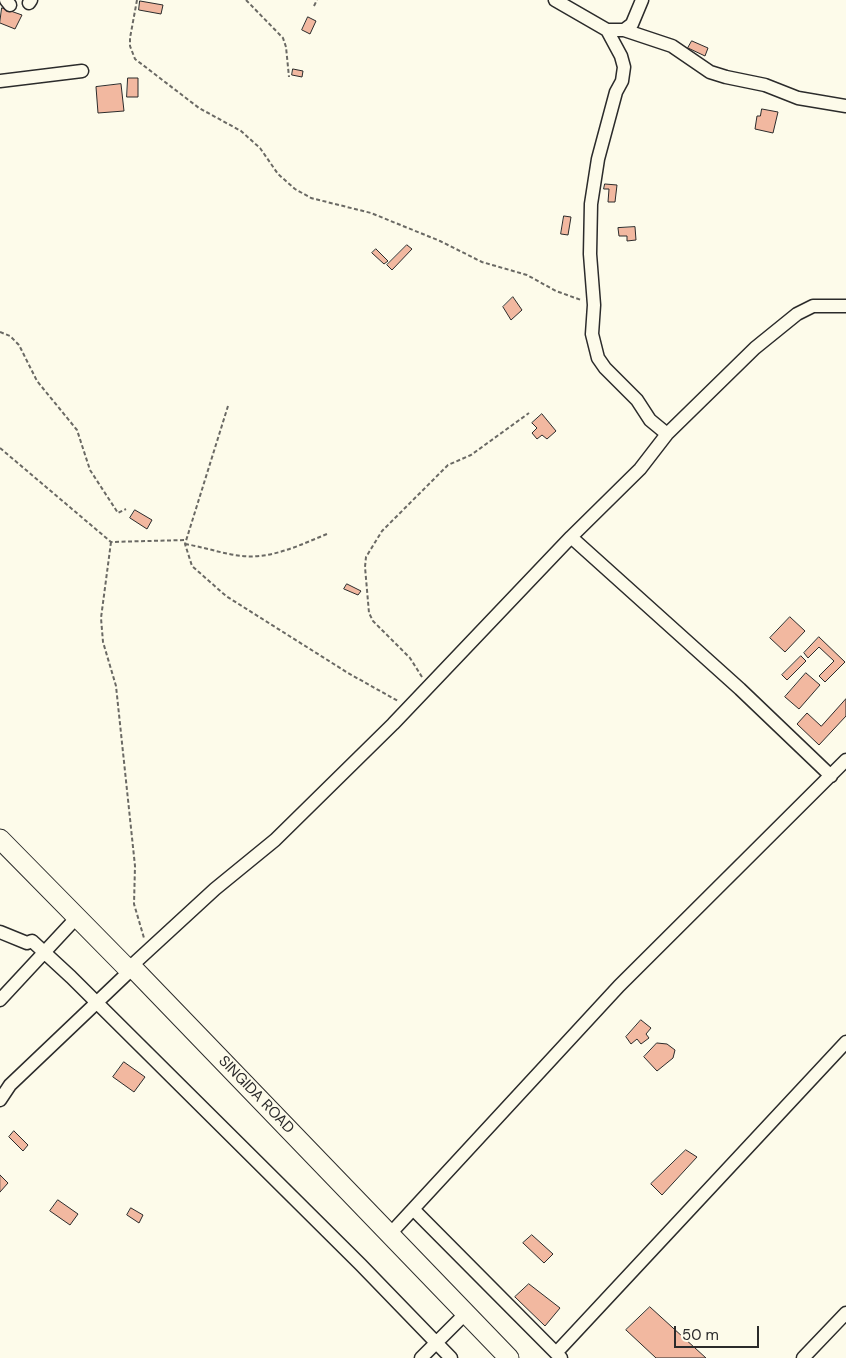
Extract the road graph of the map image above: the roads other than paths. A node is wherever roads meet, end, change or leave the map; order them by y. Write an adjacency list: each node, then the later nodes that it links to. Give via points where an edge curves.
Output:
1 (555, 0): 3 (street)
2 (642, 0): 4 (street, via 632,24)
3 (607, 30): 4 (street); 9 (street, via 622,56 624,67 598,159 591,204 592,334 598,358 637,400 650,420)
4 (624, 30): 7 (street, via 672,46 710,72 766,85 798,98)
5 (82, 71): 6 (street)
6 (0, 81)
7 (846, 106)
8 (846, 306): 9 (street, via 813,306 797,314 755,348)
9 (666, 434): 10 (street, via 640,469)
10 (571, 537): 12 (street); 17 (street, via 429,687 275,840 216,889)
11 (846, 760): 12 (street)
12 (831, 776): 22 (street, via 619,986)
13 (0, 839): 14 (highway, SINGIDA ROAD)
14 (78, 916): 16 (street); 17 (highway, SINGIDA ROAD)
15 (0, 932): 16 (street, via 27,943 32,941)
16 (44, 951): 18 (street); 19 (street)
17 (131, 968): 19 (street); 23 (highway, SINGIDA ROAD)
18 (0, 1000)
19 (99, 1003): 21 (street, via 10,1085); 26 (street)
20 (846, 1042): 27 (street)
21 (0, 1100)
22 (413, 1209): 23 (street); 27 (street)
23 (390, 1234): 24 (highway, SINGIDA ROAD)
24 (466, 1313): 26 (street); 30 (highway, SINGIDA ROAD)
25 (846, 1314): 31 (street)
26 (436, 1343): 28 (street); 29 (street)
27 (559, 1355)
28 (421, 1358)
29 (451, 1358)
30 (509, 1358)
31 (804, 1358)

